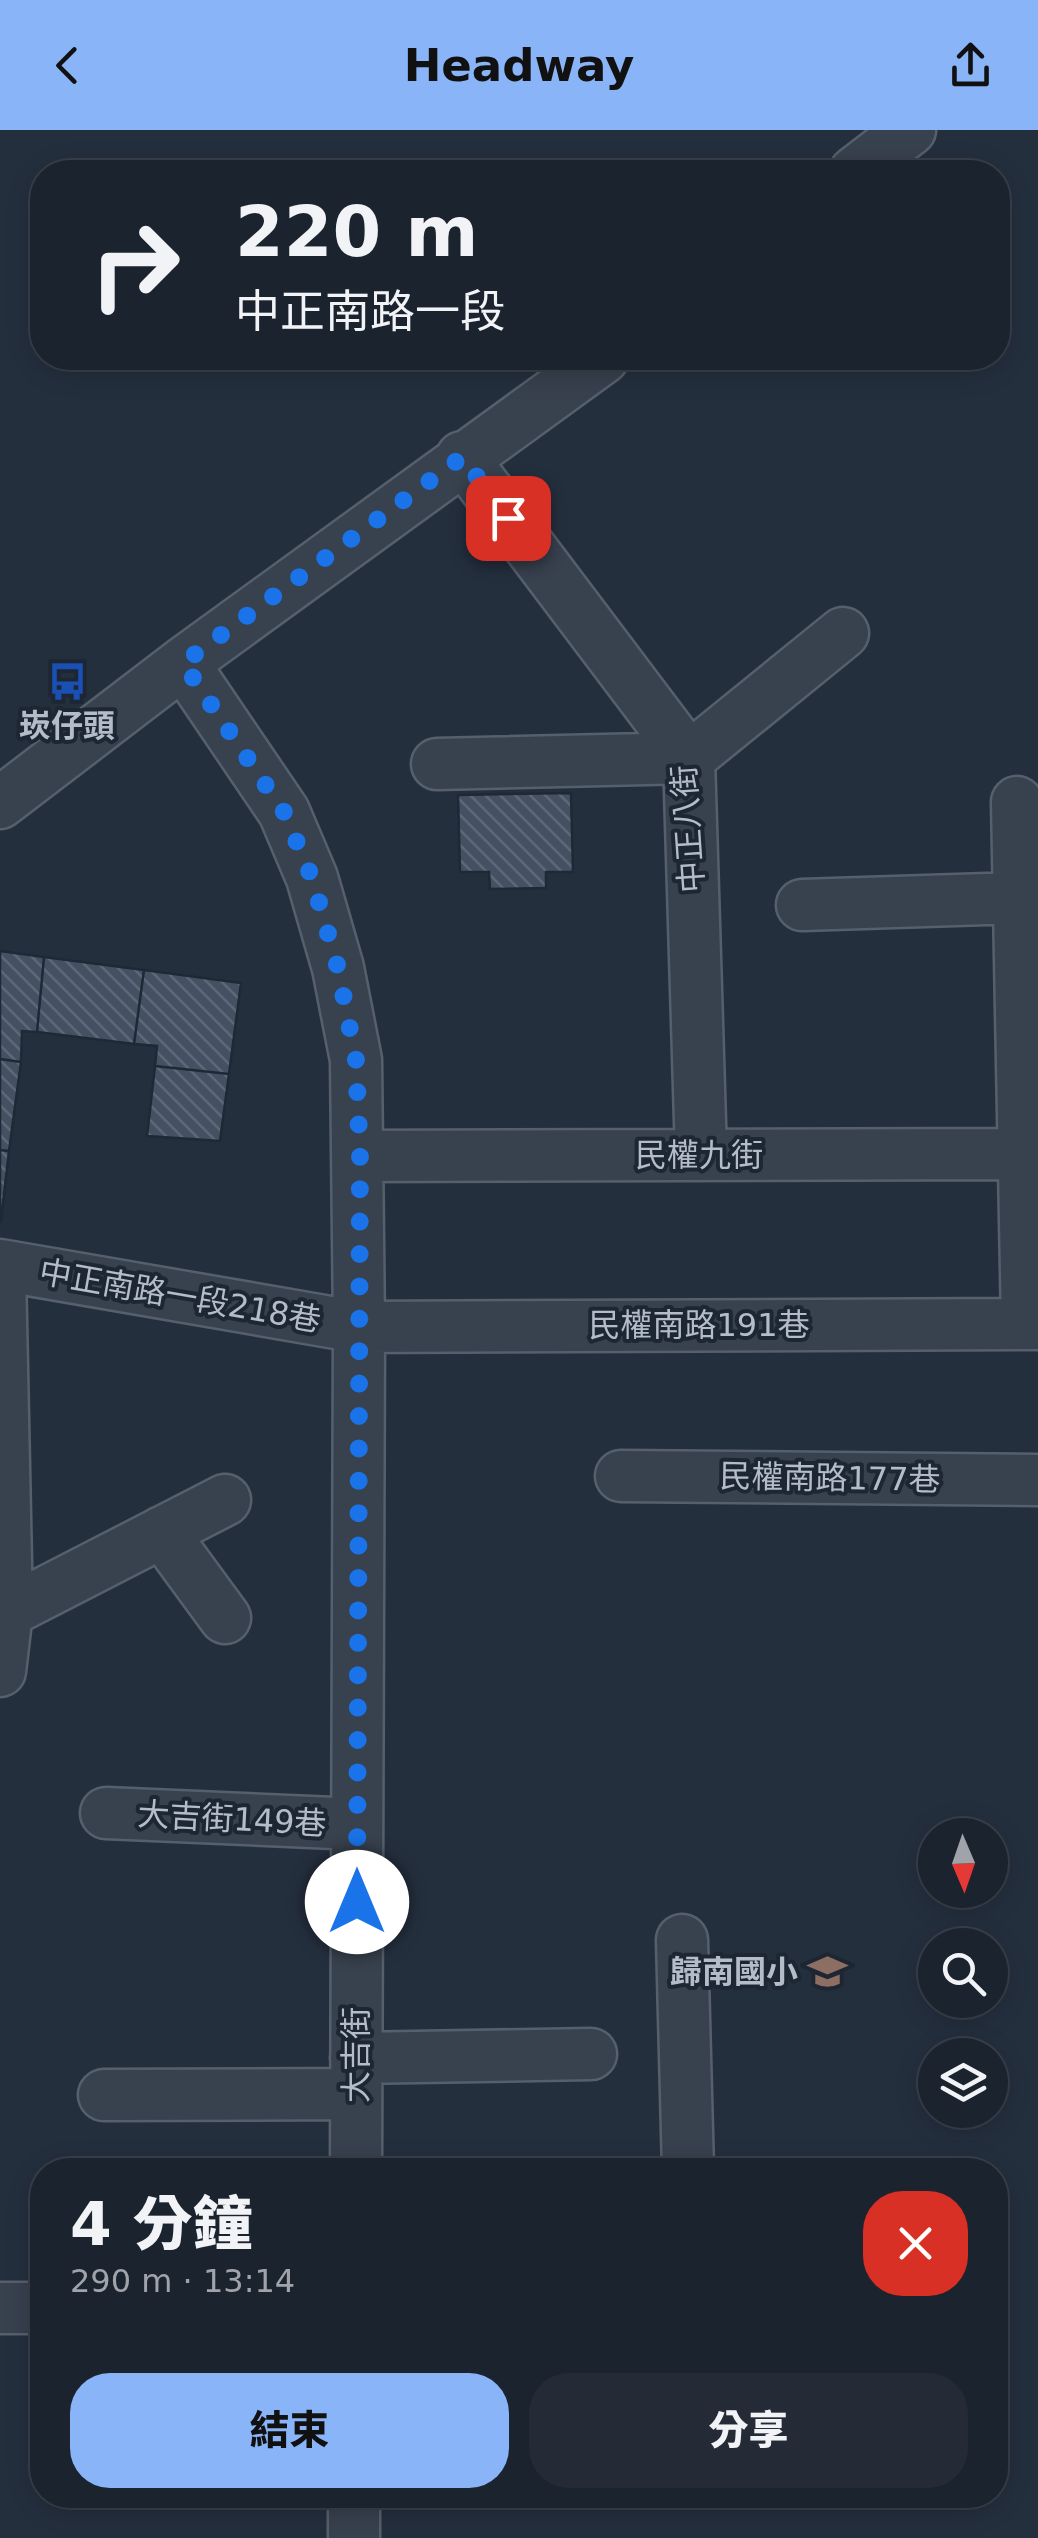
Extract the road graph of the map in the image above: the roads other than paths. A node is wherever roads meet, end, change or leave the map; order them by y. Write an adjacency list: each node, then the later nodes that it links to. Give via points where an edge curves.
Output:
1 (910, 130): 2 (street)
2 (870, 160)
3 (586, 370): 4 (street)
4 (462, 457): 6 (street); 7 (street, 中正八街)
5 (843, 634): 7 (street)
6 (183, 663): 10 (street); 15 (street, 大吉街, via 284,812 312,878 356,1060)
7 (689, 758): 8 (street); 14 (street, 中正八街)
8 (437, 764)
9 (1017, 802): 11 (street)
10 (0, 803)
11 (1019, 898): 12 (street); 13 (street)
12 (802, 905)
13 (1030, 1154): 14 (street, 民權九街); 17 (street)
14 (701, 1155): 15 (street, 民權九街)
15 (360, 1156): 18 (street, 大吉街)
16 (0, 1268): 18 (street, 中正南路一段218巷); 23 (street)
17 (1033, 1324): 18 (street, 民權南路191巷)
18 (360, 1327): 27 (street, 大吉街)
19 (621, 1476): 20 (street, 民權南路177巷)
20 (1038, 1480)
21 (224, 1500): 22 (street)
22 (162, 1532): 23 (street); 24 (street)
23 (7, 1612): 25 (street)
24 (224, 1618)
25 (0, 1672)
26 (106, 1813): 27 (street, 大吉街149巷)
27 (357, 1824): 30 (street, 大吉街)
28 (682, 1940): 33 (street)
29 (591, 2054): 30 (street)
30 (356, 2076): 31 (street); 32 (street, 大吉街)
31 (104, 2095)
32 (356, 2158)
33 (688, 2158)
34 (0, 2308): 35 (street)
35 (30, 2308)
36 (354, 2508): 37 (street)
37 (354, 2538)

